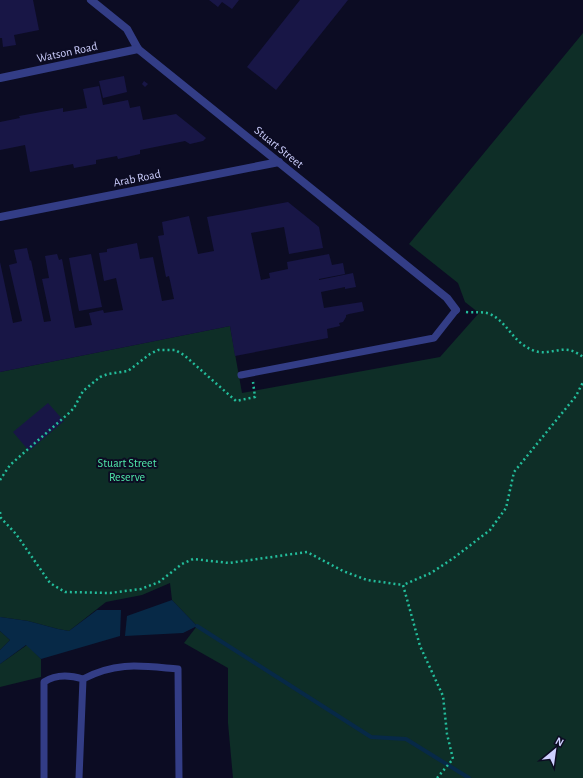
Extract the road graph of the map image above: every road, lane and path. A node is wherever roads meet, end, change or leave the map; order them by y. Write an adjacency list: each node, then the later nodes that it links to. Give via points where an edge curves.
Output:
1 (91, 0): 2 (street, Stuart Street, via 127,29)
2 (138, 49): 3 (street, Watson Road); 4 (street, Stuart Street)
3 (0, 78)
4 (279, 162): 5 (street, Arab Road); 6 (street, Stuart Street, via 447,298)
5 (0, 216)
6 (456, 310): 7 (path, via 472,313 482,311 491,315 503,324 518,342 537,352 569,350); 8 (lane, via 434,338)
7 (583, 357)
8 (252, 373): 9 (lane); 11 (path, via 255,397 236,401 184,355 175,350 158,350 128,371 100,377 89,386 83,391 74,408 10,465)
9 (241, 375)
10 (583, 382): 14 (path, via 576,396 514,472 506,508 490,530 455,558 431,573)
11 (0, 480)
12 (0, 512): 13 (path)
13 (0, 518): 14 (path, via 16,534 50,583 65,592 110,593 141,589 159,582 182,564 193,560 229,563 307,552 367,580)
14 (403, 585): 19 (path, via 420,646 443,696 447,734 453,759)
15 (83, 679): 16 (lane, via 63,676 51,677 44,682); 17 (lane); 18 (lane, via 98,671 121,666 178,669)
16 (44, 778)
17 (79, 778)
18 (179, 778)
19 (436, 778)

